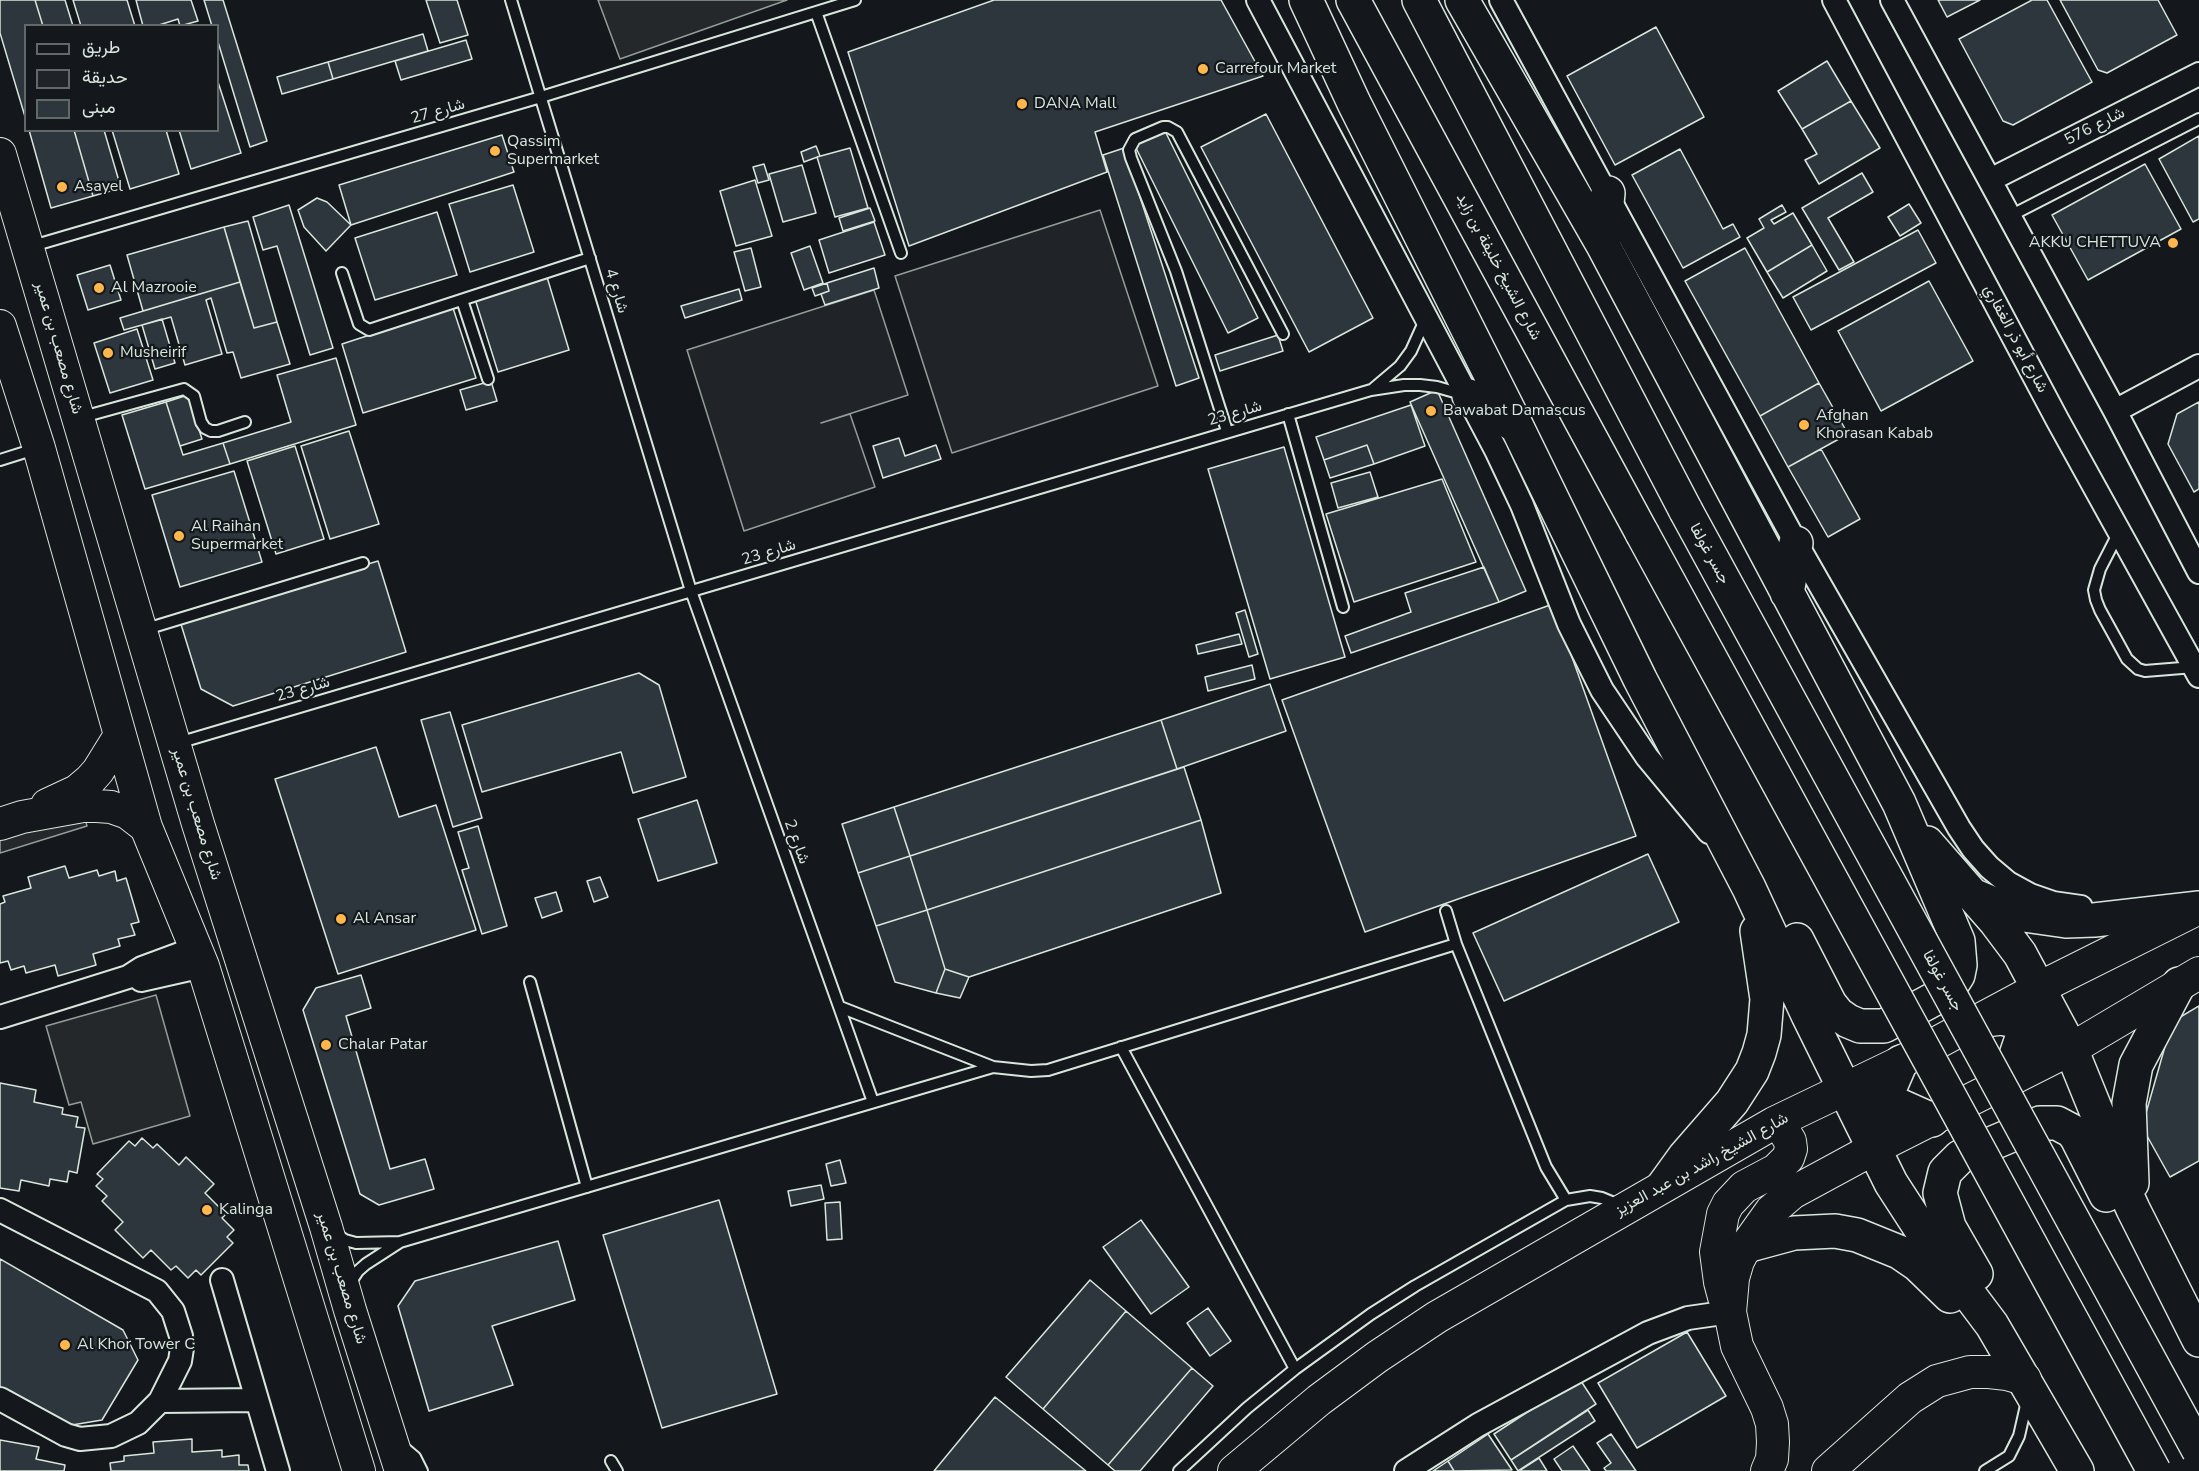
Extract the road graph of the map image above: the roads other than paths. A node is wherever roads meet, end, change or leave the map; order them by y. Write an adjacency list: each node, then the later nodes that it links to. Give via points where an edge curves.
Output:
1 (511, 0): 13 (lane, شارع 4)
2 (855, 0): 11 (lane, شارع 27)
3 (1258, 0): 25 (street)
4 (1306, 0): 36 (main road)
5 (1353, 0): 114 (main road, شارع الشيخ خليفة بن زايد, bridge)
6 (1419, 0): 99 (main road, جسر غولفا, bridge, via 1686,511)
7 (1462, 0): 19 (main road)
8 (1501, 0): 17 (street)
9 (1834, 0): 40 (street, شارع أبو ذر الغفاري)
10 (1892, 0): 16 (street)
11 (816, 12): 13 (lane, شارع 27); 21 (lane)
12 (2199, 74): 16 (street, شارع 576)
13 (541, 98): 20 (lane, شارع 27); 22 (lane, شارع 4)
14 (2199, 119): 18 (lane)
15 (0, 154): 20 (street, شارع مصعب بن عمير)
16 (1990, 180): 18 (street)
17 (1608, 193): 19 (main road); 41 (street)
18 (2010, 216): 32 (street)
19 (1603, 245): 45 (main road)
20 (29, 248): 34 (street, شارع مصعب بن عمير)
21 (901, 253)
22 (590, 258): 24 (lane); 44 (lane, شارع 4)
23 (342, 273): 24 (lane, via 363,328 375,329)
24 (462, 300): 29 (lane)
25 (1426, 316): 30 (lane, شارع 23, via 1400,366); 31 (street)
26 (1283, 334): 37 (lane, via 1177,132 1163,127 1135,139 1129,150 1131,159 1176,271)
27 (3, 341): 38 (street)
28 (2199, 366): 32 (street)
29 (488, 380)
30 (1371, 390): 31 (lane, شارع 23, via 1420,385); 33 (lane, شارع 23)
31 (1469, 396): 36 (main road); 54 (street, via 1522,505 1569,624 1602,690 1647,758)
32 (2115, 411): 43 (street)
33 (1288, 414): 37 (lane, شارع 23); 46 (lane)
34 (79, 418): 35 (lane, via 184,389 194,396 205,428 218,431); 47 (street, شارع مصعب بن عمير)
35 (245, 422)
36 (1517, 427): 54 (main road, via 1640,679)
37 (1227, 432): 44 (lane, شارع 23)
38 (39, 448): 39 (lane); 49 (street)
39 (0, 460)
40 (2119, 532): 48 (street, شارع أبو ذر الغفاري); 48 (lane, via 2100,568 2094,590 2100,610 2127,659 2145,671)
41 (1796, 543): 45 (main road); 58 (street, via 1959,828 1989,867 2008,883 2053,903)
42 (363, 563): 47 (lane)
43 (2199, 572)
44 (691, 591): 50 (lane, شارع 23); 64 (lane, شارع 2)
45 (1787, 593): 51 (main road)
46 (1343, 607)
47 (141, 631): 50 (street, شارع مصعب بن عمير)
48 (2196, 671)
49 (119, 737): 52 (street, via 98,771 77,792); 53 (street)
50 (174, 744): 85 (street, شارع مصعب بن عمير)
51 (1899, 803): 54 (main road, via 1958,941 1960,965 1947,992 1884,1026 1860,1026 1838,1014 1783,915 1755,881); 55 (main road)
52 (11, 820): 53 (street, via 98,806 128,813)
53 (146, 827): 60 (street)
54 (1744, 877): 73 (main road); 79 (main road, via 1767,999 1764,1035 1748,1079)
55 (1968, 892): 58 (main road, via 2017,914 2052,920); 63 (main road, via 2020,954)
56 (2199, 908): 58 (main road); 63 (street, شارع الشيخ راشد بن عبد العزيز)
57 (1446, 911): 59 (lane)
58 (2142, 914)
59 (1456, 944): 68 (lane); 81 (lane, via 1546,1167)
60 (200, 957): 65 (street, via 142,968 128,977); 104 (street)
61 (2189, 978): 69 (street); 83 (main road, via 2136,1065 2129,1103)
62 (530, 982): 80 (lane)
63 (2039, 988): 66 (street, شارع الشيخ راشد بن عبد العزيز); 67 (main road); 69 (main road)
64 (840, 1007): 71 (lane); 75 (lane, شارع 2)
65 (0, 1017)
66 (1977, 1022): 67 (main road, via 2002,1018); 70 (street, شارع الشيخ راشد بن عبد العزيز)
67 (2025, 1026): 69 (main road); 72 (main road, via 2015,1058)
68 (1121, 1047): 71 (lane, via 1048,1070); 93 (lane)
69 (2071, 1049): 72 (street); 83 (main road)
70 (1901, 1062): 73 (street, شارع الشيخ راشد بن عبد العزيز); 74 (main road)
71 (993, 1067): 75 (lane)
72 (1995, 1088): 76 (street)
73 (1845, 1089): 74 (main road); 77 (street, شارع الشيخ راشد بن عبد العزيز); 78 (main road)
74 (1885, 1099): 76 (main road); 78 (main road)
75 (873, 1102): 80 (lane)
76 (1932, 1120): 78 (street)
77 (1774, 1123): 79 (street, شارع الشيخ راشد بن عبد العزيز); 90 (street, via 1787,1132 1791,1149 1788,1158 1735,1195 1719,1229 1717,1267)
78 (1875, 1148): 87 (street, via 1792,1193 1771,1211); 94 (main road, via 1905,1207 1992,1325)
79 (1664, 1185): 82 (street, شارع الشيخ راشد بن عبد العزيز)
80 (587, 1187): 86 (lane)
81 (1566, 1200): 82 (lane, via 1590,1196); 93 (lane, via 1415,1286)
82 (1625, 1209): 109 (street, شارع الشيخ راشد بن عبد العزيز, via 1437,1317 1386,1351 1318,1400)
83 (2133, 1209): 91 (main road)
84 (0, 1210): 97 (street, via 157,1291 166,1300 178,1323 182,1348 180,1361)
85 (326, 1227): 86 (lane, via 356,1243); 89 (street, شارع مصعب بن عمير)
86 (400, 1242): 89 (lane, via 358,1271)
87 (1746, 1246): 90 (street, via 1733,1278); 94 (main road, via 1812,1231 1857,1235 1899,1252 1935,1280)
88 (222, 1280): 96 (street)
89 (345, 1293): 98 (street, شارع مصعب بن عمير)
90 (1730, 1312): 101 (street, via 1737,1346 1772,1424); 110 (street, via 1688,1318 1648,1333 1478,1425)
91 (2199, 1340)
92 (2199, 1352): 94 (main road, via 2156,1292 2077,1138 2065,1126 2040,1123 1960,1157 1945,1172 1940,1192 1944,1216 2002,1322)
93 (1294, 1369): 108 (lane)
94 (2025, 1380): 102 (lane, via 2015,1445); 111 (street, via 1989,1371 1937,1381 1910,1398); 113 (main road)
95 (0, 1398): 97 (street, via 80,1439 111,1436 125,1430)
96 (257, 1400): 97 (street); 103 (street)
97 (160, 1401)
98 (391, 1441): 105 (street, شارع مصعب بن عمير); 106 (lane, via 410,1452)
99 (2199, 1450)
100 (611, 1461): 107 (lane)
101 (1773, 1461)
102 (2003, 1467): 112 (lane)
103 (278, 1471)
104 (359, 1471)
105 (401, 1471)
106 (423, 1471)
107 (617, 1471)
108 (1179, 1471)
109 (1234, 1471)
110 (1406, 1471)
111 (1828, 1471)
112 (1985, 1471)
113 (2077, 1471)
114 (2154, 1471)

